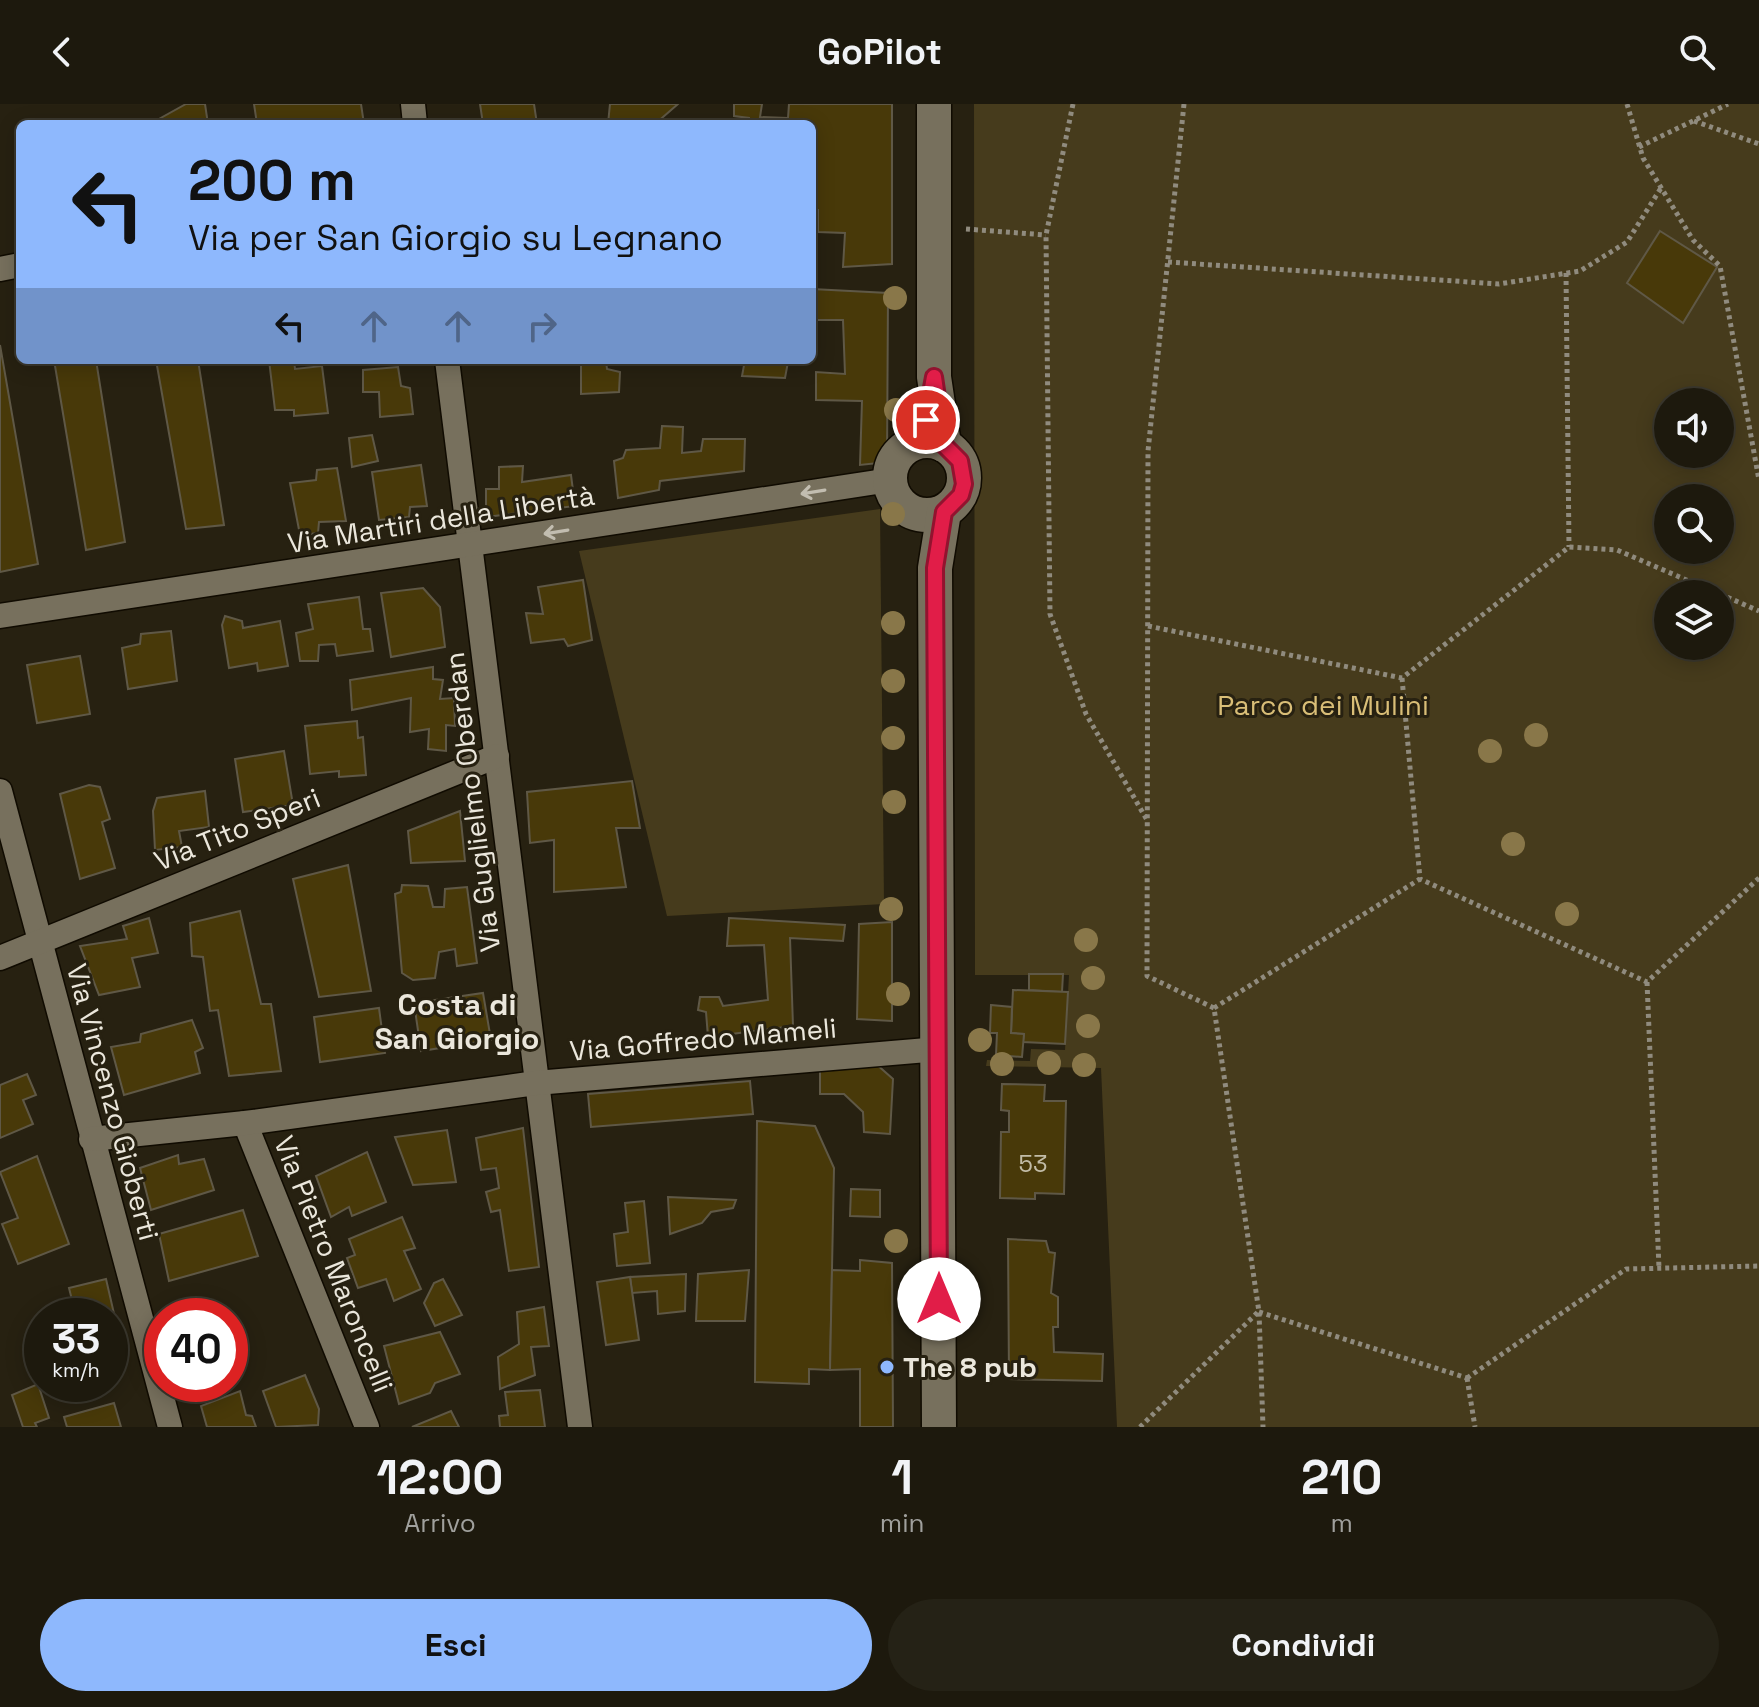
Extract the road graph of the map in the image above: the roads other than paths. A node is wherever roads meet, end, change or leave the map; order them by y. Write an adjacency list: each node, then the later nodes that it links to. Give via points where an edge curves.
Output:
1 (934, 104): 3 (street)
2 (448, 364): 6 (street, Via Guglielmo Oberdan)
3 (933, 443): 4 (street, via 902,451); 5 (street, via 954,452 964,472 961,495)
4 (890, 480): 5 (street, via 900,503); 6 (street, Via Martiri della Libertà, one-way to 6)
5 (932, 513): 12 (street)
6 (472, 545): 7 (street, Via Martiri della Libertà); 8 (street, Via Guglielmo Oberdan)
7 (0, 616)
8 (497, 756): 10 (street, Via Tito Speri); 13 (street, Via Guglielmo Oberdan)
9 (0, 791): 10 (street, Via Vincenzo Gioberti)
10 (39, 942): 11 (street, Via Tito Speri); 15 (street, Via Vincenzo Gioberti)
11 (0, 958)
12 (939, 1049): 13 (street, Via Goffredo Mameli); 19 (street)
13 (536, 1083): 14 (street, Via Goffredo Mameli); 18 (street, Via Guglielmo Oberdan)
14 (245, 1123): 15 (street, Via Goffredo Mameli); 17 (street, Via Pietro Maroncelli)
15 (91, 1139): 16 (street, Via Vincenzo Gioberti)
16 (170, 1427)
17 (367, 1427)
18 (580, 1427)
19 (939, 1427)

